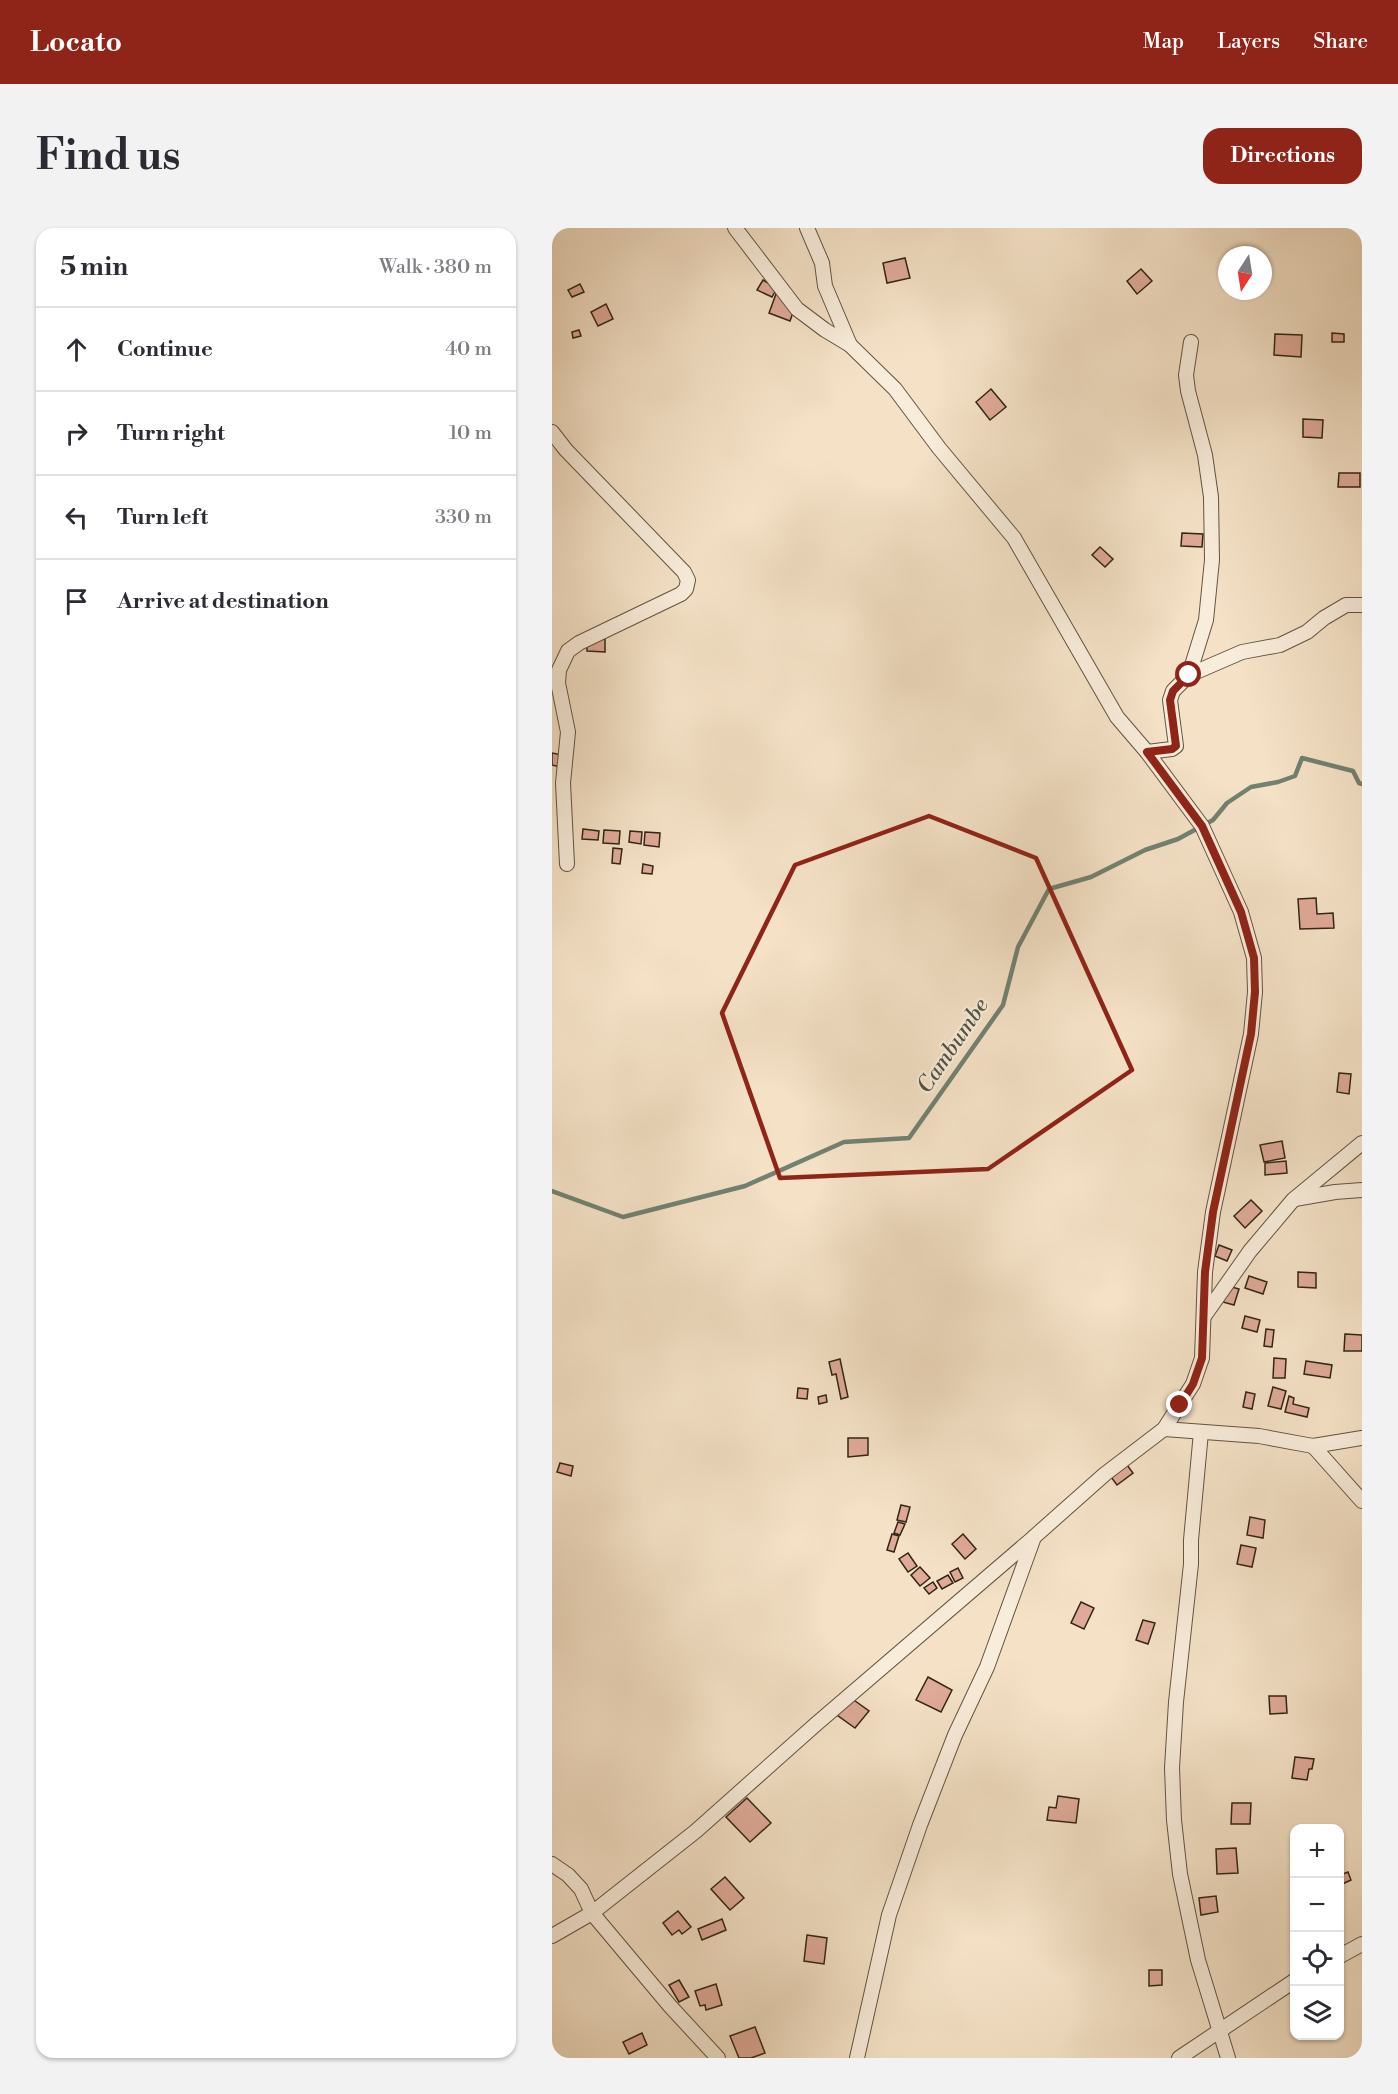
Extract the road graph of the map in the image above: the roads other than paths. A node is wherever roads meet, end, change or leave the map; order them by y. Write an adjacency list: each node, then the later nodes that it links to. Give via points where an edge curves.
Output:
1 (735, 228): 4 (street, via 797,309)
2 (807, 228): 4 (street, via 822,263 825,286)
3 (1191, 342): 7 (street, via 1186,375 1211,497 1212,560 1206,620)
4 (850, 345): 8 (street, via 895,389 1014,538 1117,717)
5 (552, 432): 9 (street, via 688,580 681,594 579,643 563,659 558,683 568,732 562,783)
6 (1362, 605): 7 (street, via 1346,606 1308,632 1280,645 1242,652)
7 (1189, 675): 8 (street, via 1173,691 1170,700 1176,746)
8 (1147, 752): 13 (street, via 1202,826 1241,912 1254,958 1251,1034 1213,1212 1205,1272)
9 (567, 864)
10 (1362, 1143): 12 (street)
11 (1362, 1190): 12 (street)
12 (1293, 1200): 13 (street, via 1250,1251)
13 (1205, 1315): 14 (street, via 1202,1358 1193,1384)
14 (1164, 1429): 15 (street); 19 (street, via 1105,1474)
15 (1201, 1432): 17 (street, via 1259,1436); 26 (street, via 1172,1778 1180,1875 1198,1960)
16 (1362, 1438): 17 (street)
17 (1313, 1446): 18 (street)
18 (1362, 1501)
19 (1034, 1537): 21 (street, via 696,1831); 28 (street, via 987,1667 920,1825 890,1915)
20 (552, 1864): 21 (street, via 581,1889)
21 (592, 1913): 22 (street); 27 (street)
22 (552, 1936)
23 (1362, 1944): 24 (street)
24 (1344, 1954)
25 (1290, 1984): 26 (street)
26 (1220, 2029): 29 (street); 30 (street)
27 (718, 2058)
28 (857, 2058)
29 (1179, 2058)
30 (1228, 2058)

